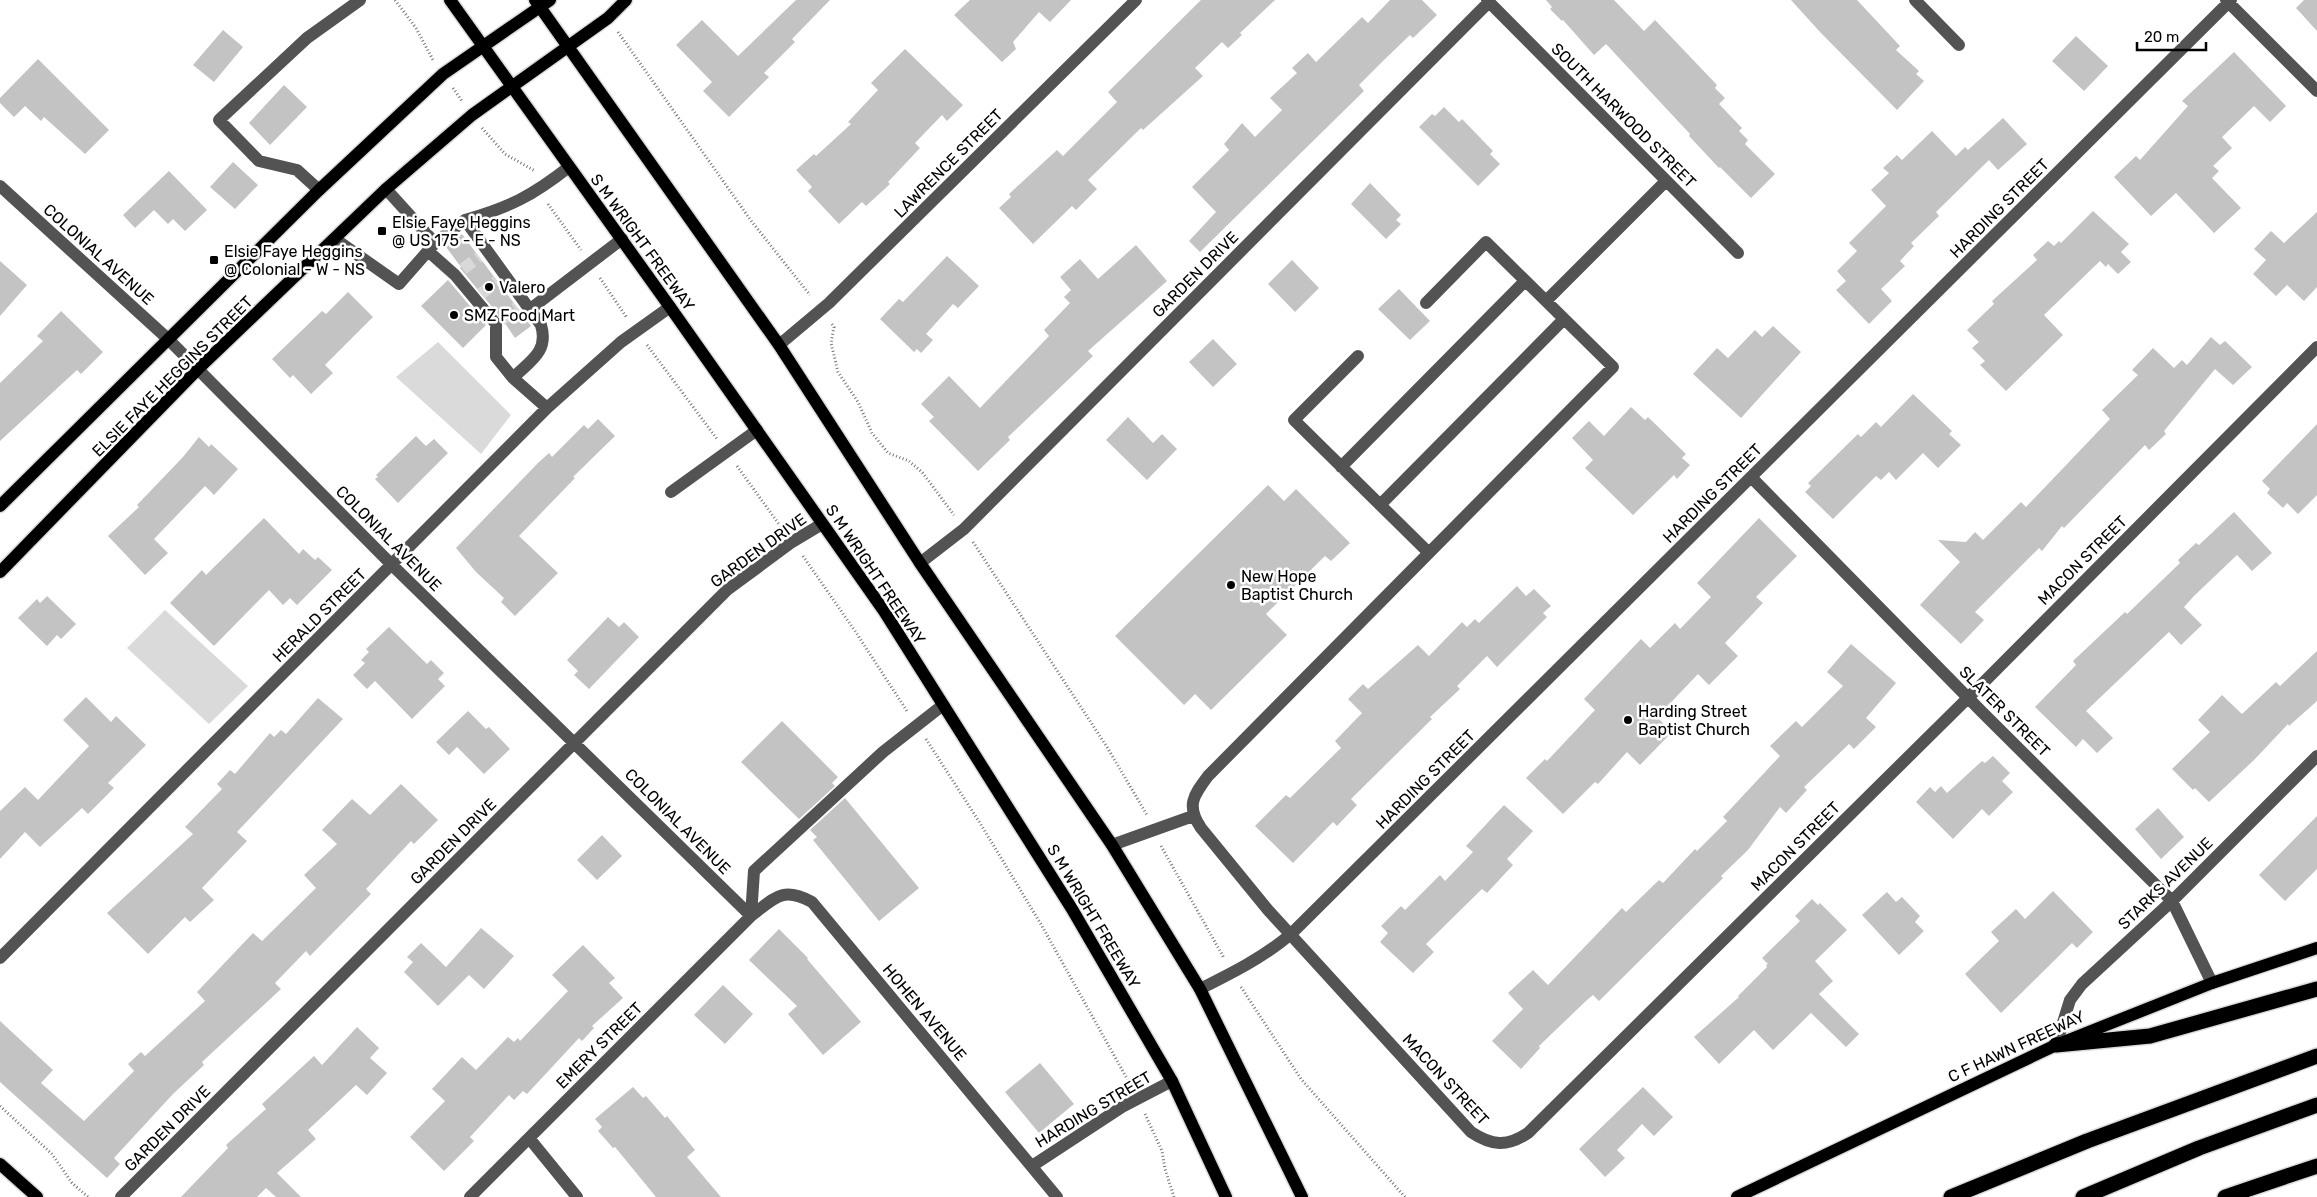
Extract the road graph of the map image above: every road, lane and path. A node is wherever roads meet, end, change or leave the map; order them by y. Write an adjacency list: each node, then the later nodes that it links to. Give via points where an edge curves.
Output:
1 (360, 0): 23 (street, via 307,38 219,120 259,161 297,170)
2 (395, 0): 14 (path)
3 (450, 0): 12 (main road, S M WRIGHT FREEWAY)
4 (626, 0): 13 (main road, ELSIE FAYE HEGGINS STREET, via 608,18)
5 (1136, 0): 40 (street, LAWRENCE STREET, via 829,303)
6 (1914, 0): 11 (street)
7 (1488, 1): 19 (street, SOUTH HARWOOD STREET); 59 (street, GARDEN DRIVE, via 964,529)
8 (2228, 1): 16 (street); 50 (street, HARDING STREET)
9 (542, 2): 12 (main road, ELSIE FAYE HEGGINS STREET); 13 (main road)
10 (627, 44): 31 (path, via 746,214)
11 (1959, 45)
12 (483, 46): 14 (main road, ELSIE FAYE HEGGINS STREET); 15 (main road, S M WRIGHT FREEWAY)
13 (568, 46): 15 (main road, ELSIE FAYE HEGGINS STREET); 40 (main road)
14 (443, 74): 17 (path); 23 (main road, ELSIE FAYE HEGGINS STREET)
15 (511, 85): 17 (main road, ELSIE FAYE HEGGINS STREET); 18 (main road, S M WRIGHT FREEWAY)
16 (2317, 91)
17 (472, 114): 21 (main road, ELSIE FAYE HEGGINS STREET); 22 (path, via 504,154 532,168)
18 (569, 167): 22 (street); 26 (main road, S M WRIGHT FREEWAY)
19 (1666, 181): 28 (street, SOUTH HARWOOD STREET); 32 (street)
20 (0, 186): 39 (street, COLONIAL AVENUE)
21 (386, 189): 25 (main road, ELSIE FAYE HEGGINS STREET); 27 (street)
22 (542, 189): 24 (street, via 504,209); 29 (path, via 549,207)
23 (319, 190): 39 (main road, ELSIE FAYE HEGGINS STREET)
24 (465, 220): 27 (street); 34 (street, via 483,254)
25 (335, 239): 27 (street, via 399,284); 44 (main road, ELSIE FAYE HEGGINS STREET)
26 (622, 239): 29 (street); 35 (main road, S M WRIGHT FREEWAY)
27 (431, 247): 45 (street, via 459,272 498,322 496,357)
28 (1738, 253)
29 (590, 263): 34 (street); 36 (path)
30 (1525, 280): 32 (street); 33 (street, via 1486,242); 49 (street)
31 (806, 290)
32 (1546, 300): 37 (street)
33 (1426, 303)
34 (523, 306): 45 (street, via 541,325 544,337 542,348)
35 (670, 307): 46 (street, HERALD STREET, via 621,342); 47 (main road, S M WRIGHT FREEWAY)
36 (623, 312)
37 (1564, 319): 52 (street); 58 (street, via 1613,367)
38 (834, 327): 54 (path, via 830,343 838,372 858,402 872,434 888,453 909,461 922,472)
39 (168, 339): 44 (street, COLONIAL AVENUE); 53 (main road, ELSIE FAYE HEGGINS STREET)
40 (779, 345): 59 (main road)
41 (2317, 346): 63 (street, MACON STREET)
42 (651, 351): 48 (path)
43 (1358, 356): 49 (street, via 1294,420)
44 (198, 369): 60 (street, COLONIAL AVENUE); 61 (main road, ELSIE FAYE HEGGINS STREET)
45 (513, 378): 46 (street)
46 (547, 408): 60 (street, HERALD STREET)
47 (757, 430): 48 (street); 56 (main road, S M WRIGHT FREEWAY)
48 (727, 452): 51 (street); 55 (path)
49 (1341, 467): 52 (street)
50 (1751, 477): 63 (street, SLATER STREET); 74 (street, HARDING STREET)
51 (671, 492)
52 (1380, 505): 58 (street)
53 (0, 506)
54 (953, 513)
55 (775, 518)
56 (822, 524): 64 (main road, S M WRIGHT FREEWAY, via 884,611); 66 (street, GARDEN DRIVE, via 727,590)
57 (973, 542): 68 (path, via 1107,747)
58 (1429, 553): 69 (street, via 1208,776 1196,791)
59 (920, 563): 70 (main road)
60 (392, 565): 66 (street, COLONIAL AVENUE); 77 (street, HERALD STREET)
61 (0, 572)
62 (815, 572): 65 (path)
63 (1968, 698): 72 (street, SLATER STREET); 74 (street, MACON STREET, via 1528,1133 1516,1141 1501,1144 1483,1140 1471,1132)
64 (943, 705): 65 (street); 85 (main road, S M WRIGHT FREEWAY, via 1072,909)
65 (917, 725): 73 (street, via 754,871); 84 (path, via 1042,926)
66 (575, 743): 73 (street, COLONIAL AVENUE); 95 (street, GARDEN DRIVE)
67 (2317, 756): 72 (street, STARKS AVENUE)
68 (1144, 810)
69 (1193, 816): 70 (street); 74 (street, MACON STREET)
70 (1112, 845): 79 (main road)
71 (1161, 846): 76 (path)
72 (2172, 901): 78 (street, SLATER STREET); 82 (street, STARKS AVENUE, via 2082,984 2070,1000)
73 (751, 916): 89 (street, EMERY STREET); 91 (street, HOHEN AVENUE, via 778,897 796,894 812,902)
74 (1291, 934): 79 (street, HARDING STREET, via 1246,966)
75 (2317, 948): 78 (main road, C F HAWN FREEWAY)
76 (1222, 954)
77 (0, 958)
78 (2212, 983): 82 (main road, C F HAWN FREEWAY)
79 (1200, 989): 101 (main road)
80 (2317, 989): 82 (highway, via 2150,1036)
81 (1245, 993): 102 (path, via 1301,1079)
82 (2056, 1045): 103 (main road, C F HAWN FREEWAY)
83 (2317, 1056): 104 (highway, via 2087,1141)
84 (1127, 1078)
85 (1172, 1081): 91 (street, HARDING STREET, via 1122,1107); 100 (main road, S M WRIGHT FREEWAY)
86 (2317, 1105): 105 (highway, via 2199,1148)
87 (0, 1106): 94 (path, via 52,1154 72,1183)
88 (1149, 1122): 99 (path, via 1162,1151)
89 (529, 1138): 96 (street, EMERY STREET); 97 (street)
90 (0, 1164): 93 (main road)
91 (1032, 1166): 98 (street, HOHEN AVENUE)
92 (2317, 1166): 106 (highway)
93 (37, 1197)
94 (88, 1197)
95 (120, 1197)
96 (470, 1197)
97 (578, 1197)
98 (1057, 1197)
99 (1174, 1197)
100 (1226, 1197)
101 (1302, 1197)
102 (1405, 1197)
103 (1737, 1197)
104 (1951, 1197)
105 (2083, 1197)
106 (2225, 1197)

